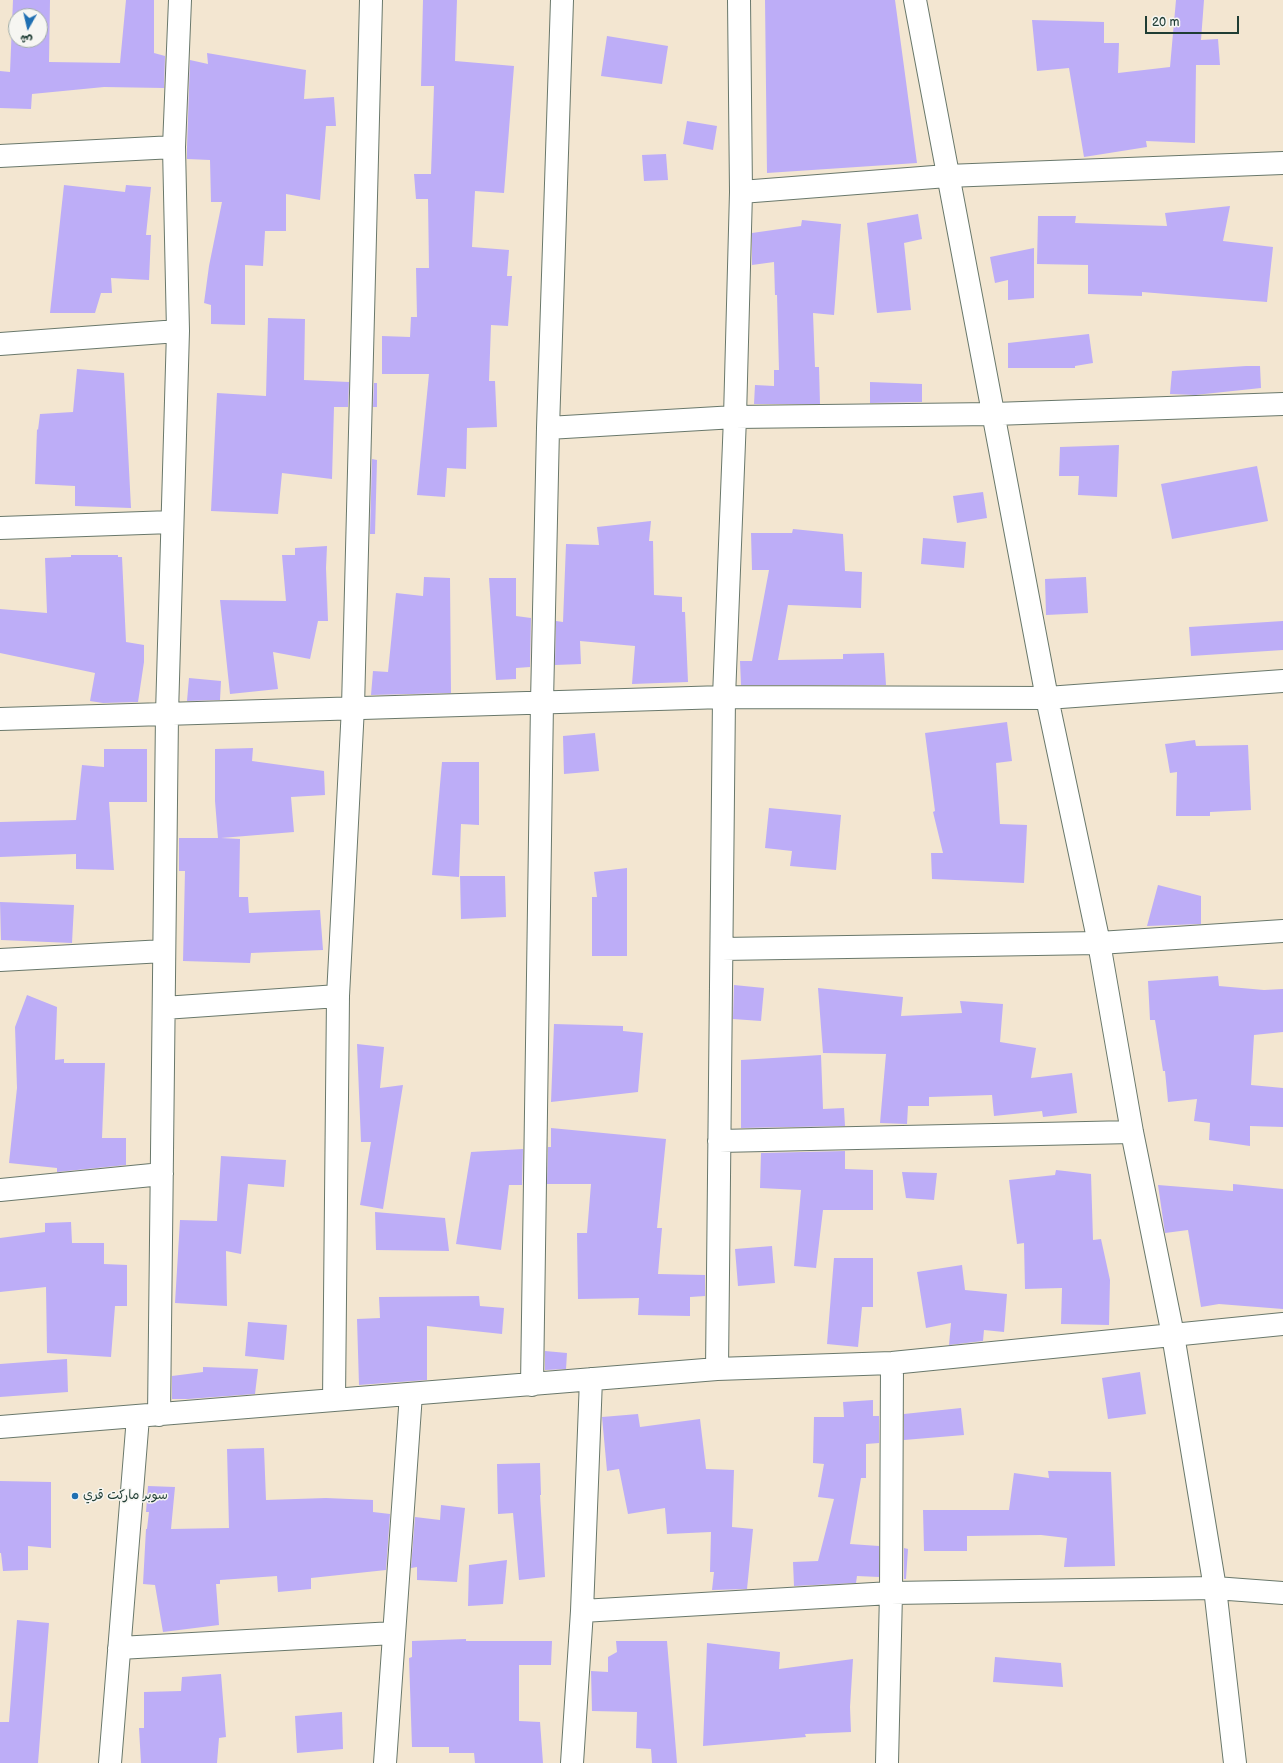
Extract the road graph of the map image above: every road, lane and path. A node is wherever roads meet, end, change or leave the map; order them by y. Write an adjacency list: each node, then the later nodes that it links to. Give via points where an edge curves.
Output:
1 (180, 0): 6 (street)
2 (371, 0): 23 (street)
3 (562, 0): 16 (street)
4 (739, 0): 10 (street)
5 (914, 0): 9 (street)
6 (174, 147): 7 (street); 11 (street)
7 (0, 156)
8 (1283, 163): 9 (street)
9 (947, 176): 10 (street); 14 (street)
10 (741, 192): 15 (street)
11 (178, 331): 12 (street); 17 (street)
12 (0, 344)
13 (1283, 404): 14 (street)
14 (994, 414): 15 (street); 21 (street)
15 (735, 417): 16 (street); 20 (street)
16 (548, 428): 22 (street)
17 (172, 522): 18 (street); 24 (street)
18 (0, 528)
19 (1283, 681): 21 (street)
20 (724, 697): 21 (street); 22 (street); 28 (street)
21 (1047, 698): 27 (street)
22 (542, 702): 23 (street); 42 (street)
23 (353, 707): 24 (street); 31 (street)
24 (167, 714): 25 (street); 29 (street)
25 (0, 719)
26 (1283, 931): 27 (street)
27 (1099, 943): 28 (street); 33 (street)
28 (722, 949): 34 (street)
29 (164, 951): 30 (street); 32 (street)
30 (0, 960)
31 (338, 996): 32 (street); 44 (street)
32 (164, 1008): 35 (street)
33 (1132, 1132): 34 (street); 38 (street)
34 (719, 1141): 40 (street)
35 (162, 1174): 36 (street); 45 (street)
36 (0, 1190)
37 (1283, 1324): 38 (street)
38 (1173, 1335): 39 (street); 47 (street)
39 (892, 1363): 40 (street); 48 (street)
40 (717, 1369): 41 (street)
41 (591, 1379): 42 (street); 50 (street)
42 (532, 1385): 43 (street)
43 (411, 1394): 44 (street); 51 (street)
44 (334, 1400): 45 (street)
45 (148, 1416): 46 (street); 52 (street)
46 (0, 1427)
47 (1215, 1588): 48 (street); 49 (street); 57 (street)
48 (891, 1593): 50 (street); 56 (street)
49 (1283, 1593)
50 (582, 1611): 55 (street)
51 (394, 1633): 52 (street); 54 (street)
52 (119, 1648): 53 (street)
53 (110, 1763)
54 (385, 1763)
55 (572, 1763)
56 (887, 1763)
57 (1235, 1763)

